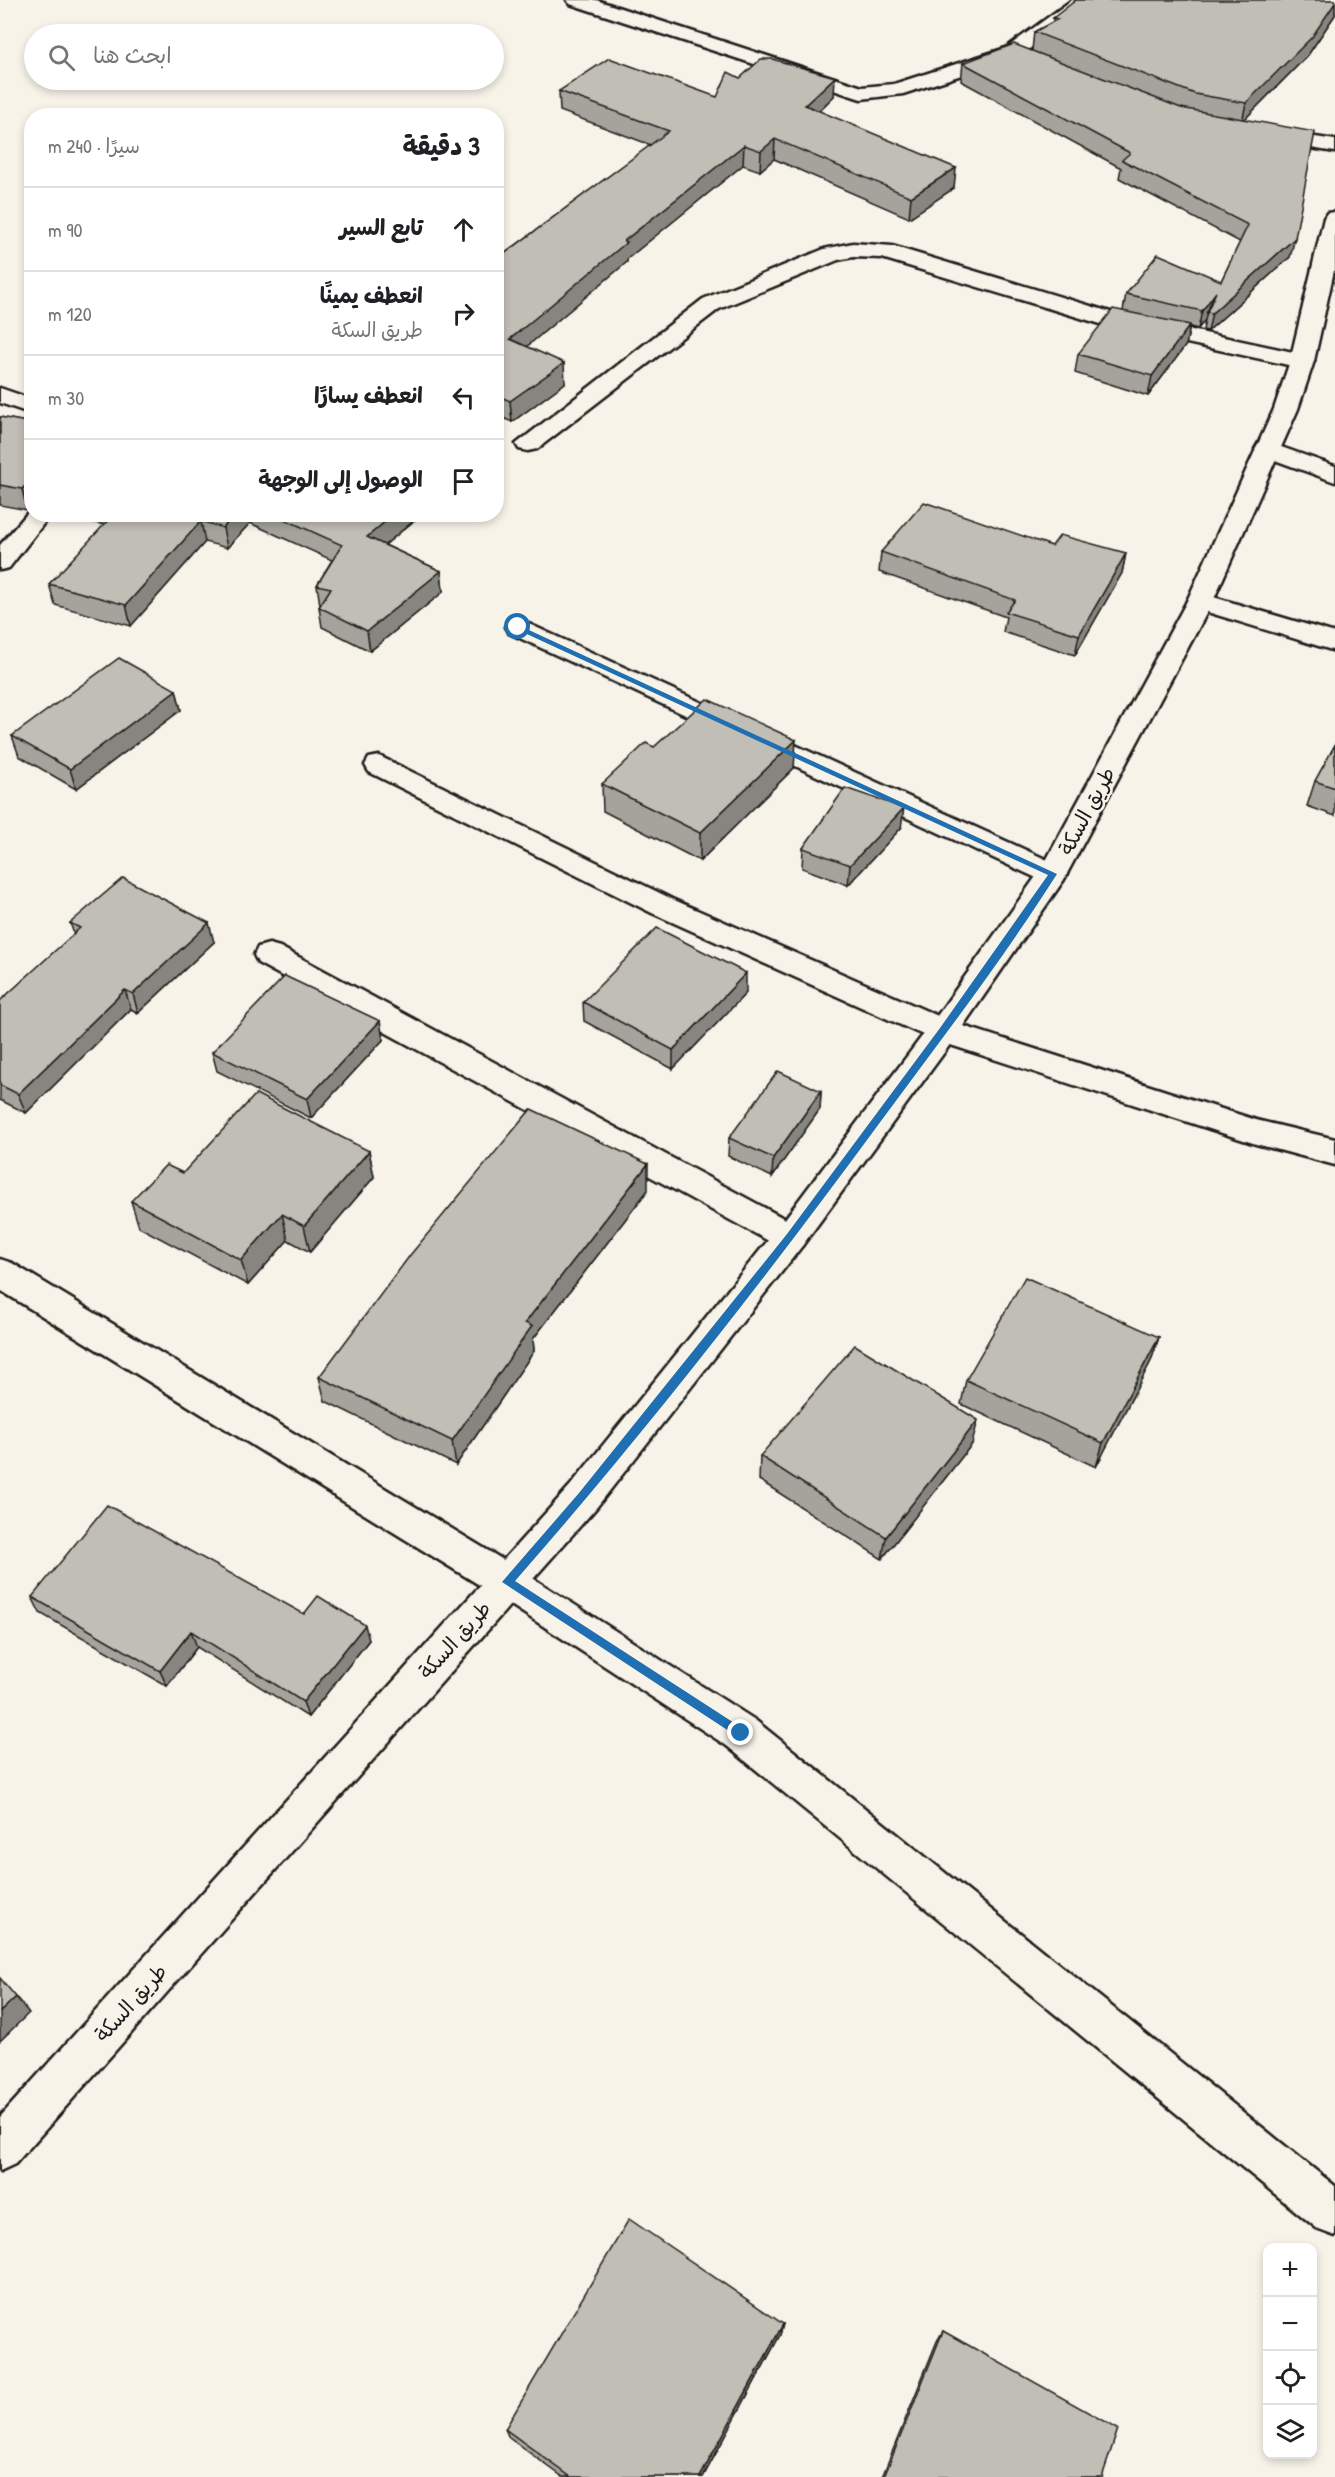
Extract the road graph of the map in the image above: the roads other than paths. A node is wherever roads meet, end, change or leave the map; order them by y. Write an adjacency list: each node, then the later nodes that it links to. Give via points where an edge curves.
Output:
1 (577, 0): 3 (street, via 861,93 896,90)
2 (1084, 0): 3 (street)
3 (1013, 52): 4 (street)
4 (1034, 60)
5 (1249, 133): 6 (street)
6 (1335, 146)
7 (1335, 218): 8 (street, طريق السكة)
8 (1302, 361): 11 (street, via 1112,320 884,251 853,250 832,254 711,304); 12 (street, طريق السكة)
9 (0, 395): 10 (street)
10 (24, 404)
11 (528, 444)
12 (1267, 449): 13 (street); 16 (street, طريق السكة)
13 (1335, 475)
14 (32, 522): 15 (street)
15 (0, 562)
16 (1200, 601): 18 (street); 20 (street, طريق السكة)
17 (518, 627): 20 (street)
18 (1335, 642)
19 (379, 765): 22 (street, via 662,906)
20 (1053, 874): 22 (street, طريق السكة)
21 (269, 955): 24 (street)
22 (943, 1030): 23 (street, via 1256,1132); 24 (street, طريق السكة)
23 (1335, 1152)
24 (790, 1237): 26 (street, طريق السكة, via 582,1497)
25 (0, 1273): 26 (street)
26 (507, 1582): 27 (street, طريق السكة); 28 (street, via 741,1733)
27 (0, 2149)
28 (1335, 2214)

